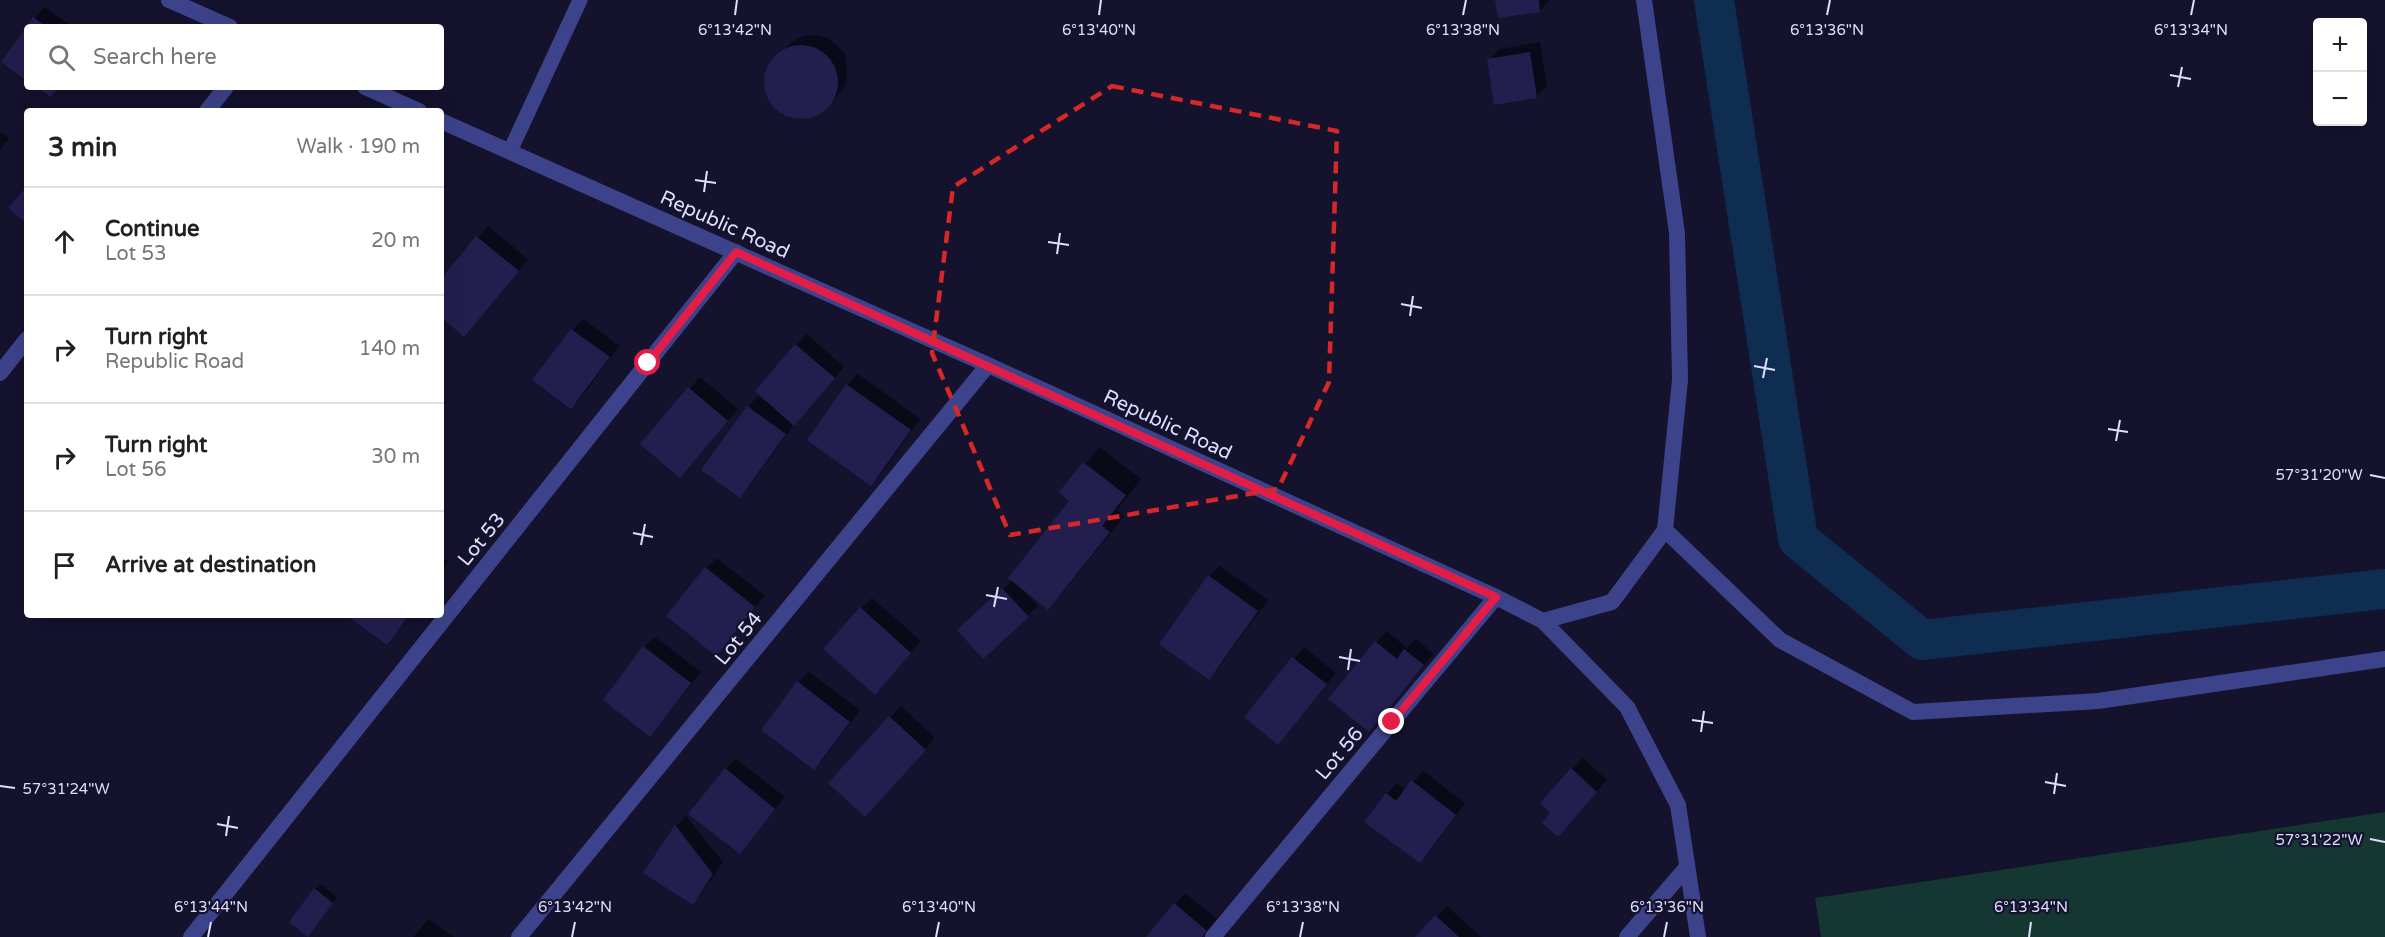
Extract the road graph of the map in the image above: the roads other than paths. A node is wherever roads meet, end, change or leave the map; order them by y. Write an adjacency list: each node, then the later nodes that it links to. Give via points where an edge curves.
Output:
1 (169, 0): 4 (street)
2 (580, 0): 10 (lane)
3 (1644, 0): 15 (street, via 1677,233 1680,380)
4 (223, 24)
5 (224, 90): 7 (street)
6 (372, 90): 8 (street)
7 (209, 108)
8 (412, 108)
9 (444, 122): 10 (street, Republic Road)
10 (510, 151): 11 (street, Republic Road)
11 (736, 252): 13 (street, Republic Road); 20 (street, Lot 53)
12 (24, 343): 14 (street)
13 (988, 365): 16 (street, Republic Road); 21 (street, Lot 54)
14 (0, 373)
15 (1665, 530): 17 (street, via 1612,602); 18 (street, via 1780,640 1913,712 2098,701)
16 (1496, 597): 17 (street, Republic Road); 22 (street, Lot 56)
17 (1543, 621): 19 (street, Republic Road, via 1627,707 1678,805)
18 (2385, 658)
19 (1687, 867): 23 (street); 24 (street, Republic Road)
20 (191, 937)
21 (519, 937)
22 (1213, 937)
23 (1627, 937)
24 (1698, 937)

